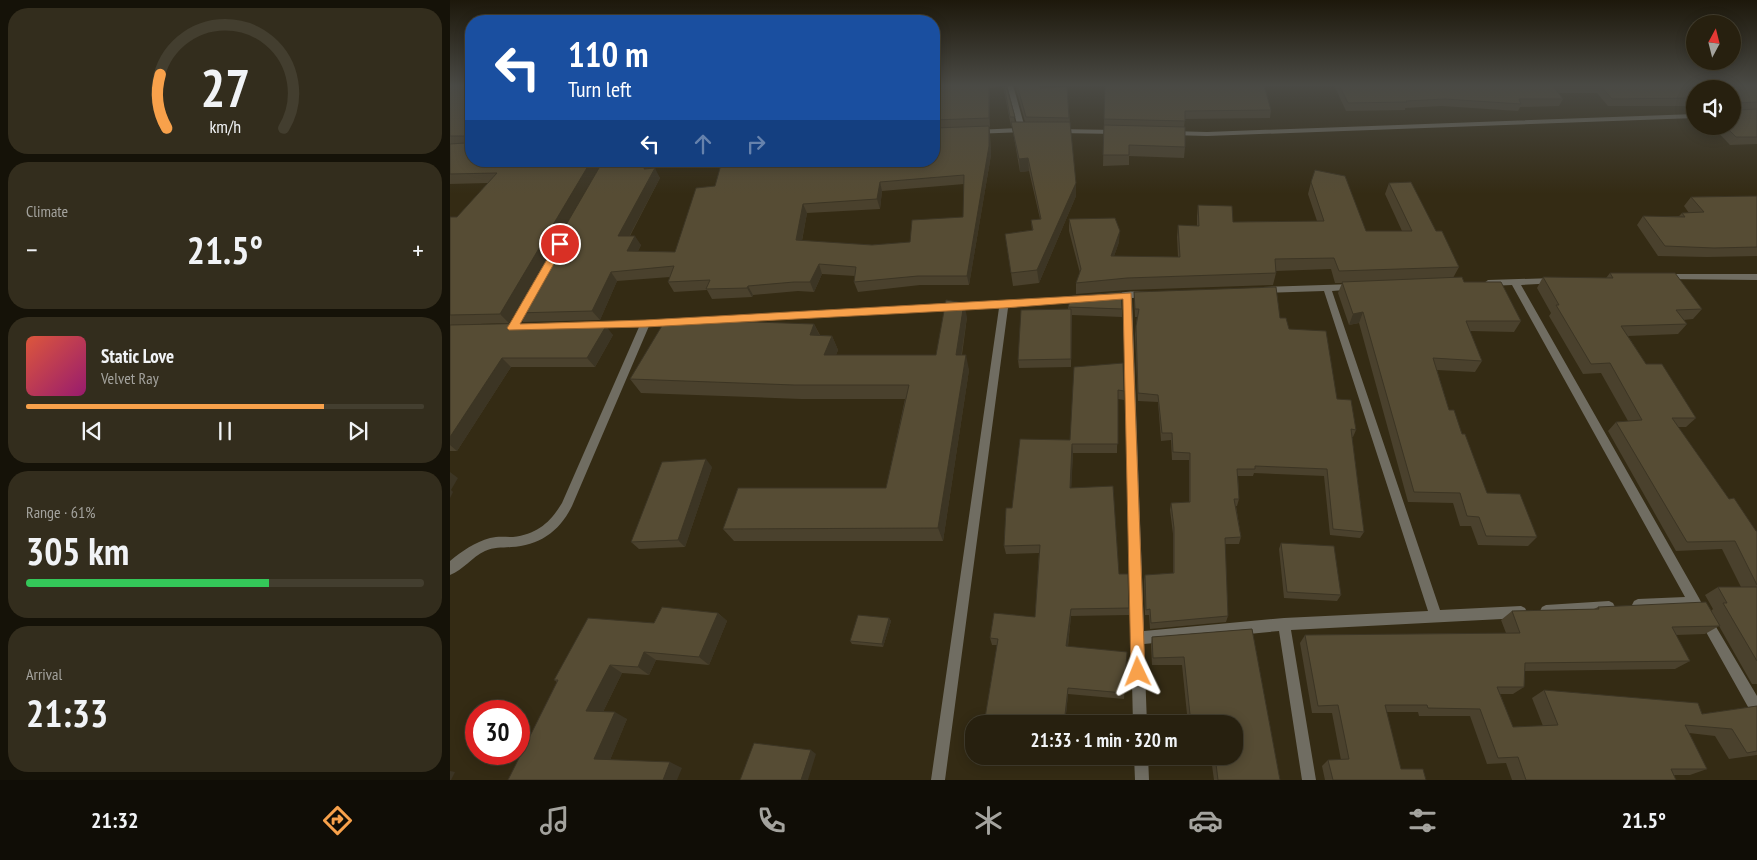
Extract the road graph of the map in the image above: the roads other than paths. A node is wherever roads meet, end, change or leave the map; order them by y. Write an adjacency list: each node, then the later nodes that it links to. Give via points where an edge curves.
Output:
1 (1020, 121): 3 (street)
2 (1549, 121): 8 (street)
3 (1022, 130): 4 (street); 6 (street)
4 (1032, 130)
5 (1051, 131): 7 (street)
6 (963, 132)
7 (1129, 132)
8 (1158, 133)
9 (1658, 277): 10 (street)
10 (1757, 277)
11 (1563, 281): 12 (street)
12 (1515, 282): 13 (street); 25 (street)
13 (1476, 284)
14 (1366, 287): 15 (street)
15 (1327, 288): 16 (street); 26 (street)
16 (1257, 291)
17 (532, 294): 23 (street)
18 (1157, 294): 19 (street)
19 (1128, 295): 20 (street); 28 (street)
20 (1004, 305): 21 (street); 32 (street)
21 (645, 324): 22 (street); 24 (street, via 566,506 553,526 529,540 491,543 475,549)
22 (570, 326)
23 (513, 328)
24 (450, 569)
25 (1694, 602): 26 (street); 29 (street)
26 (1436, 618): 27 (street)
27 (1284, 624): 28 (street); 34 (street)
28 (1137, 638): 30 (street)
29 (1757, 709)
30 (1140, 715)
31 (1141, 765): 33 (street)
32 (938, 780)
33 (1142, 780)
34 (1309, 780)

